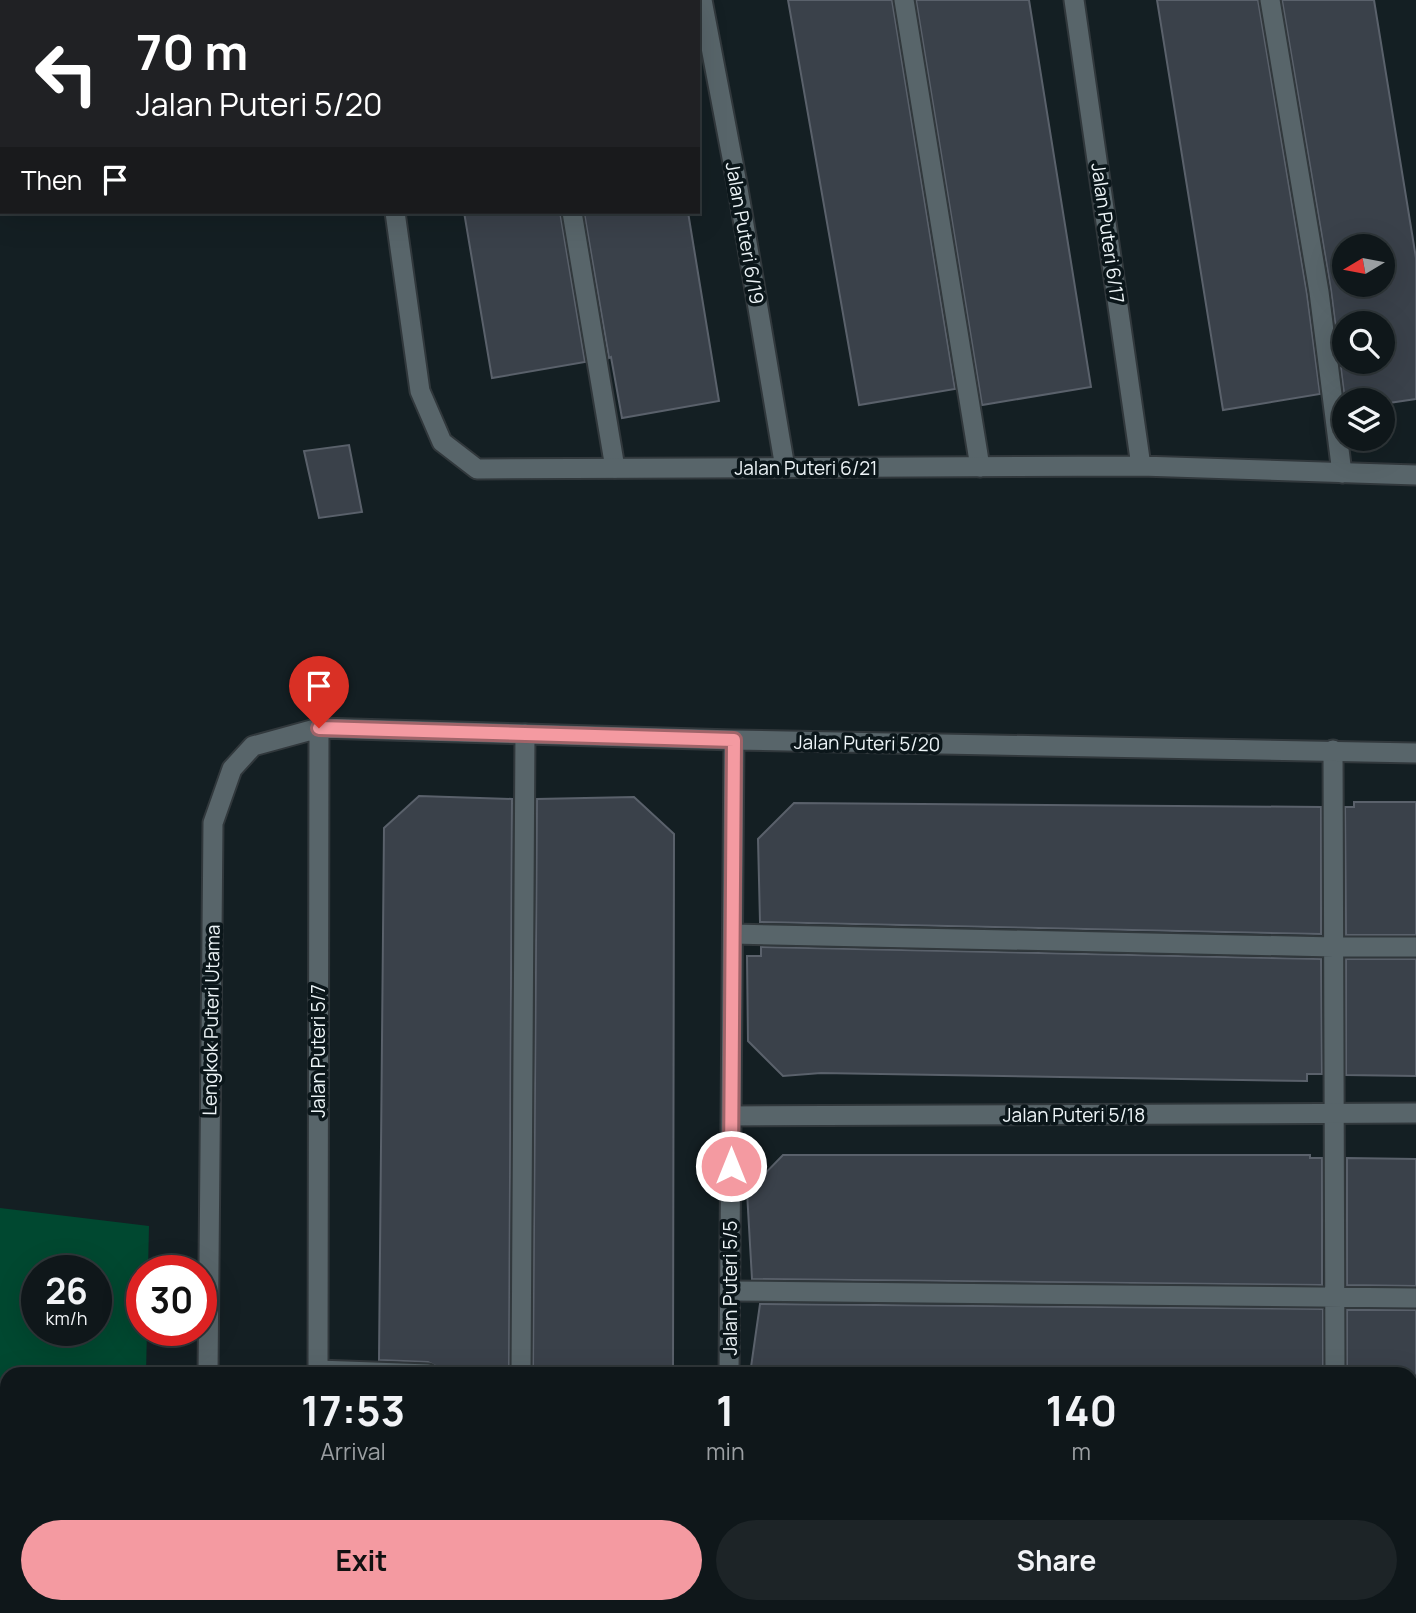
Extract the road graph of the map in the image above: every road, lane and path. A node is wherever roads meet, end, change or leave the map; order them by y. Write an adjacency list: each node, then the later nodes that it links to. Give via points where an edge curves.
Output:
1 (702, 0): 10 (street, Jalan Puteri 6/19)
2 (904, 0): 8 (street)
3 (1074, 0): 7 (street, Jalan Puteri 6/17)
4 (1270, 0): 11 (street, via 1319,292)
5 (395, 214): 9 (street, Jalan Puteri 6/21, via 420,391 442,442 477,469)
6 (572, 214): 9 (street)
7 (1141, 466): 8 (street, Jalan Puteri 6/21); 11 (street, Jalan Puteri 6/21)
8 (980, 467): 10 (street, Jalan Puteri 6/21)
9 (615, 468): 10 (street, Jalan Puteri 6/21)
10 (785, 468)
11 (1342, 473): 12 (street, Jalan Puteri 6/21)
12 (1416, 475)
13 (319, 728): 14 (street, Jalan Puteri 5/20); 27 (street, Lengkok Puteri Utama, via 254,746 232,769 213,822); 28 (street, Jalan Puteri 5/7)
14 (525, 734): 15 (street, Jalan Puteri 5/20); 29 (street)
15 (734, 740): 16 (street, Jalan Puteri 5/20); 18 (street, Jalan Puteri 5/5)
16 (1333, 750): 17 (street, Jalan Puteri 5/20); 19 (street)
17 (1416, 753)
18 (733, 934): 19 (street); 23 (street, Jalan Puteri 5/5)
19 (1334, 947): 20 (street); 21 (street)
20 (1416, 947)
21 (1334, 1113): 22 (street, Jalan Puteri 5/18); 23 (street, Jalan Puteri 5/18); 25 (street)
22 (1416, 1113)
23 (731, 1116): 24 (street, Jalan Puteri 5/5)
24 (730, 1292): 25 (street); 30 (street, Jalan Puteri 5/5)
25 (1335, 1297): 26 (street); 31 (street)
26 (1416, 1298)
27 (208, 1367)
28 (318, 1367)
29 (521, 1367)
30 (729, 1367)
31 (1335, 1367)

